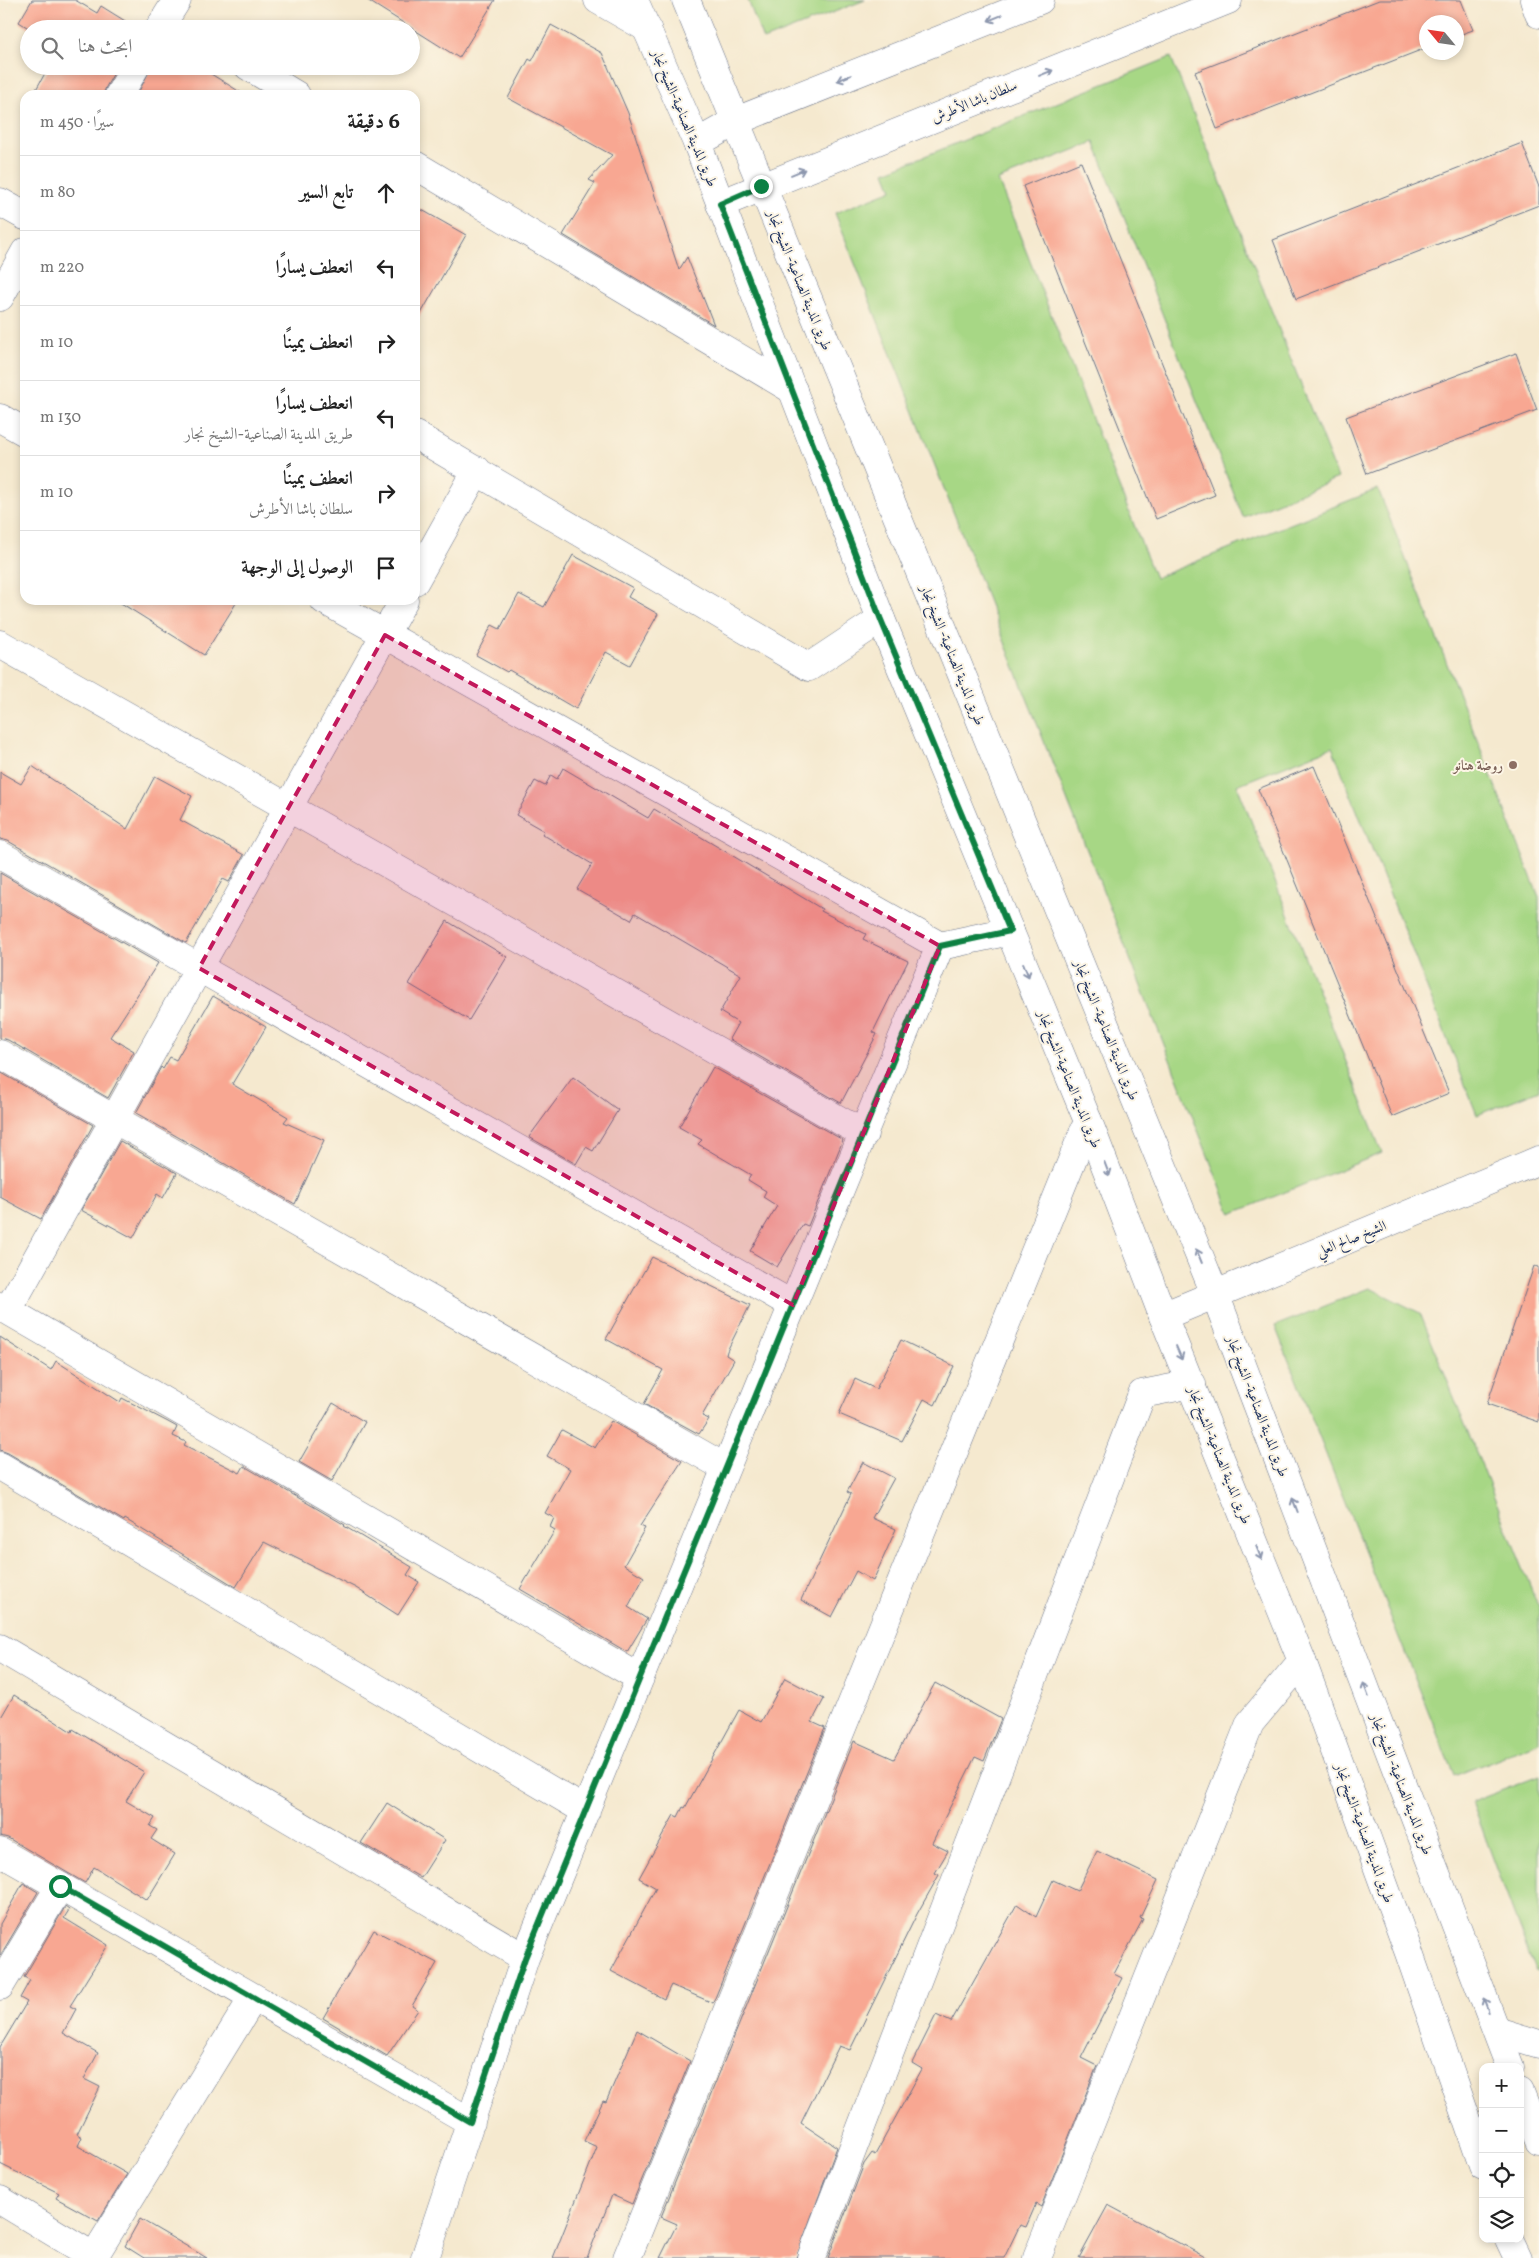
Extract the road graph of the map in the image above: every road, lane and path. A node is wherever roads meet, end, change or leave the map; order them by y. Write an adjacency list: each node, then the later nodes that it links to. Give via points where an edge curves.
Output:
1 (598, 0): 8 (street)
2 (634, 0): 8 (street, طريق المدينة الصناعية-الشيخ نجار)
3 (686, 0): 13 (street, طريق المدينة الصناعية- الشيخ نجار)
4 (1040, 0): 13 (street, one-way to 13)
5 (1228, 0): 16 (street, سلطان باشا الأطرش, one-way to 5)
6 (1534, 0): 7 (street)
7 (1539, 14)
8 (647, 28): 14 (street, طريق المدينة الصناعية-الشيخ نجار)
9 (131, 75): 11 (street)
10 (263, 75): 12 (street)
11 (122, 90)
12 (288, 90)
13 (736, 121): 14 (street); 16 (street, طريق المدينة الصناعية- الشيخ نجار)
14 (697, 143): 18 (street, طريق المدينة الصناعية-الشيخ نجار)
15 (420, 168): 22 (street)
16 (761, 186): 18 (street, سلطان باشا الأطرش); 43 (street, طريق المدينة الصناعية- الشيخ نجار, one-way to 16)
17 (0, 202): 19 (street)
18 (720, 204): 22 (street, طريق المدينة الصناعية-الشيخ نجار)
19 (20, 213)
20 (20, 261): 21 (street)
21 (0, 297)
22 (793, 390): 30 (street, طريق المدينة الصناعية-الشيخ نجار)
23 (0, 418): 24 (street)
24 (20, 429)
25 (420, 438): 26 (street)
26 (477, 470): 27 (street); 30 (street, via 809,667)
27 (420, 572)
28 (333, 605): 31 (street)
29 (401, 605): 31 (street)
30 (881, 620): 35 (street, طريق المدينة الصناعية-الشيخ نجار)
31 (385, 634): 33 (street); 36 (street)
32 (0, 644): 33 (street)
33 (289, 807): 37 (street); 41 (street)
34 (0, 855): 37 (street)
35 (1010, 931): 36 (street); 40 (street, طريق المدينة الصناعية-الشيخ نجار, one-way to 40)
36 (940, 946): 41 (street)
37 (199, 968): 39 (street); 44 (street)
38 (0, 1054): 39 (street)
39 (114, 1119): 45 (street); 49 (street)
40 (1088, 1121): 46 (street, طريق المدينة الصناعية-الشيخ نجار, one-way to 46); 70 (street)
41 (864, 1134): 44 (street)
42 (1539, 1160): 43 (street, الشيخ صالح العلي)
43 (1215, 1294): 46 (street, الشيخ صالح العلي); 59 (street, طريق المدينة الصناعية- الشيخ نجار, one-way to 43)
44 (793, 1305): 49 (street)
45 (4, 1308): 52 (street)
46 (1163, 1316): 47 (street, طريق المدينة الصناعية-الشيخ نجار, one-way to 47)
47 (1192, 1384): 51 (street, طريق المدينة الصناعية-الشيخ نجار, one-way to 51); 71 (street, via 1142,1394)
48 (0, 1466): 53 (street)
49 (726, 1468): 52 (street)
50 (0, 1648): 56 (street)
51 (1302, 1661): 65 (street, طريق المدينة الصناعية-الشيخ نجار); 72 (street, via 1250,1723)
52 (640, 1678): 53 (street)
53 (586, 1811): 56 (street)
54 (0, 1852): 55 (street)
55 (60, 1886): 57 (street); 58 (street)
56 (525, 1958): 63 (street)
57 (0, 1986)
58 (253, 1998): 63 (street); 68 (street)
59 (1496, 2031): 60 (street); 61 (street, طريق المدينة الصناعية- الشيخ نجار)
60 (1539, 2044)
61 (1508, 2063)
62 (1524, 2102): 64 (street)
63 (470, 2122): 69 (street)
64 (1539, 2141)
65 (1479, 2154)
66 (0, 2200): 68 (street)
67 (1511, 2243): 73 (street)
68 (94, 2258)
69 (425, 2258)
70 (627, 2258)
71 (811, 2258)
72 (1037, 2258)
73 (1518, 2258)

